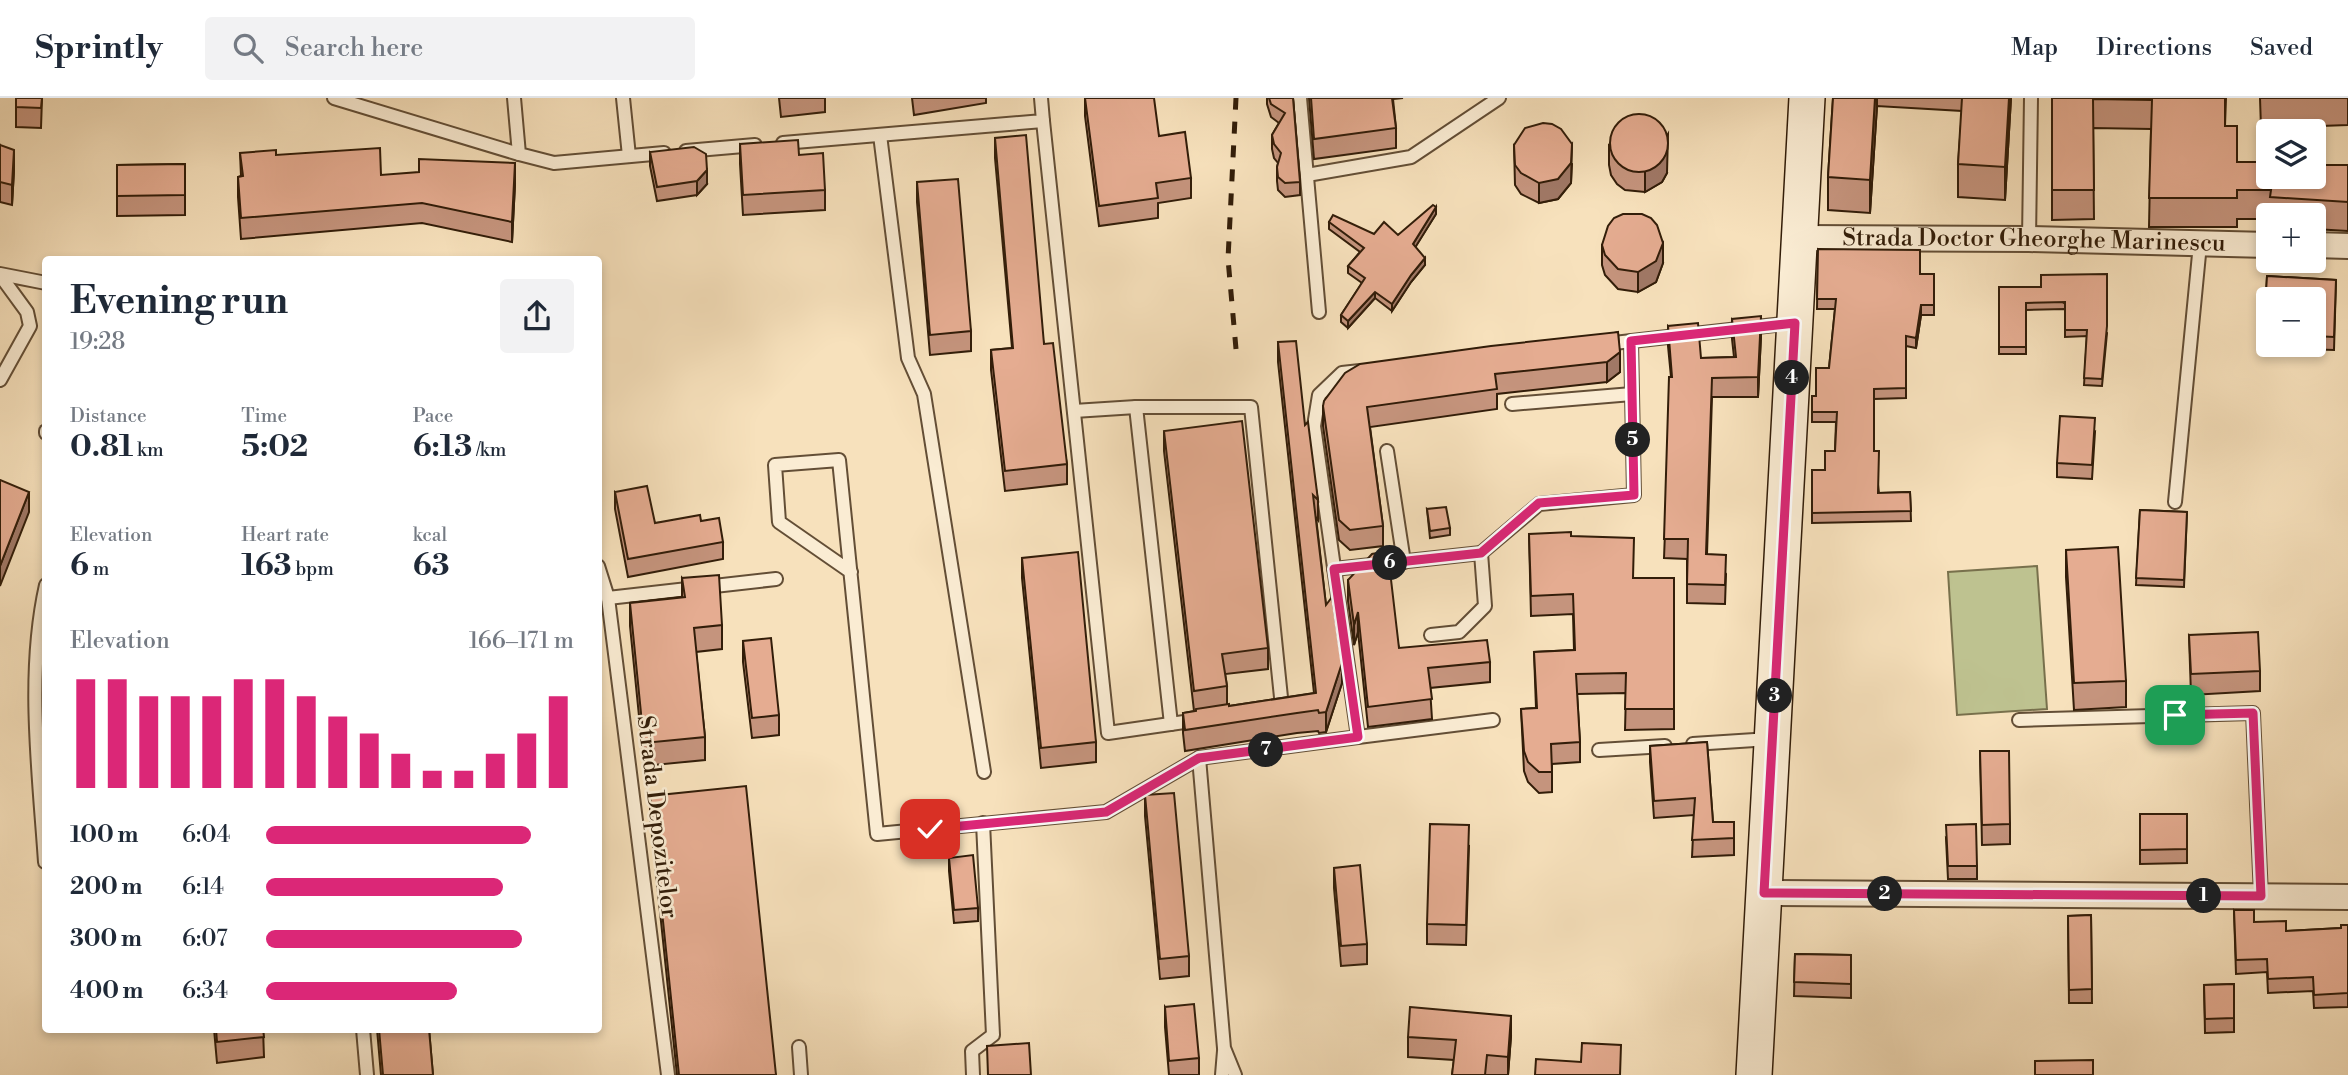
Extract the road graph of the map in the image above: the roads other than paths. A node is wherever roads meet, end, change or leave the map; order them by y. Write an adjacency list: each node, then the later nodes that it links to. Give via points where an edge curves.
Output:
1 (334, 98): 11 (lane)
2 (514, 98): 11 (lane)
3 (623, 98): 12 (lane)
4 (1041, 98): 9 (lane)
5 (1300, 98): 13 (lane)
6 (1499, 98): 13 (lane, via 1411,157)
7 (1807, 98): 14 (street)
8 (2031, 98): 15 (lane)
9 (1043, 121): 10 (lane); 31 (lane)
10 (880, 135): 12 (lane); 52 (lane, via 908,358 924,394)
11 (519, 154): 12 (lane, via 554,163)
12 (629, 156)
13 (1307, 175): 22 (lane)
14 (1800, 237): 15 (street, Strada Doctor Gheorghe Marinescu); 23 (street)
15 (2029, 239): 16 (street, Strada Doctor Gheorghe Marinescu)
16 (2200, 244): 17 (street, Strada Doctor Gheorghe Marinescu); 33 (lane)
17 (2256, 245)
18 (2326, 245): 19 (street)
19 (2348, 246)
20 (0, 274): 21 (lane); 27 (lane, via 27,313 30,326)
21 (42, 282)
22 (1319, 312)
23 (1795, 323): 24 (lane); 49 (street)
24 (1631, 341): 25 (lane); 28 (lane)
25 (1590, 346)
26 (1370, 370): 36 (lane, via 1342,373 1327,388 1320,396 1314,426)
27 (0, 380)
28 (1632, 394): 29 (lane); 34 (lane, via 1634,495 1539,503)
29 (1512, 404)
30 (1136, 407): 31 (lane); 43 (lane, via 1251,407 1282,707); 47 (lane)
31 (1074, 411): 47 (lane, via 1108,733)
32 (1387, 451): 35 (lane)
33 (2175, 502)
34 (1481, 553): 35 (lane); 42 (lane, via 1485,606 1459,632)
35 (1404, 562): 36 (lane)
36 (1334, 569): 48 (lane)
37 (851, 572): 37 (lane, via 779,522 775,465 839,460); 54 (lane, via 877,834)
38 (602, 579): 40 (lane, Strada Depozitelor)
39 (776, 579): 40 (lane)
40 (608, 598): 62 (lane, Strada Depozitelor)
41 (42, 601): 53 (lane, via 36,729)
42 (1431, 635)
43 (1268, 709)
44 (1212, 718): 47 (lane)
45 (1493, 720): 48 (lane)
46 (2019, 720): 56 (lane, via 2253,713)
47 (1171, 724)
48 (1358, 737): 51 (lane)
49 (1773, 739): 50 (lane); 55 (street)
50 (1599, 750)
51 (1199, 758): 54 (lane, via 1106,812); 60 (lane)
52 (984, 772)
53 (42, 809)
54 (983, 823): 64 (lane, via 993,1035 972,1051)
55 (1764, 893): 56 (street); 67 (street)
56 (2261, 896): 57 (street)
57 (2348, 897)
58 (363, 1033): 61 (lane)
59 (799, 1047): 63 (lane)
60 (1224, 1048): 65 (lane); 66 (lane)
61 (367, 1075)
62 (668, 1075)
63 (801, 1075)
64 (973, 1075)
65 (1222, 1075)
66 (1235, 1075)
67 (1754, 1075)

